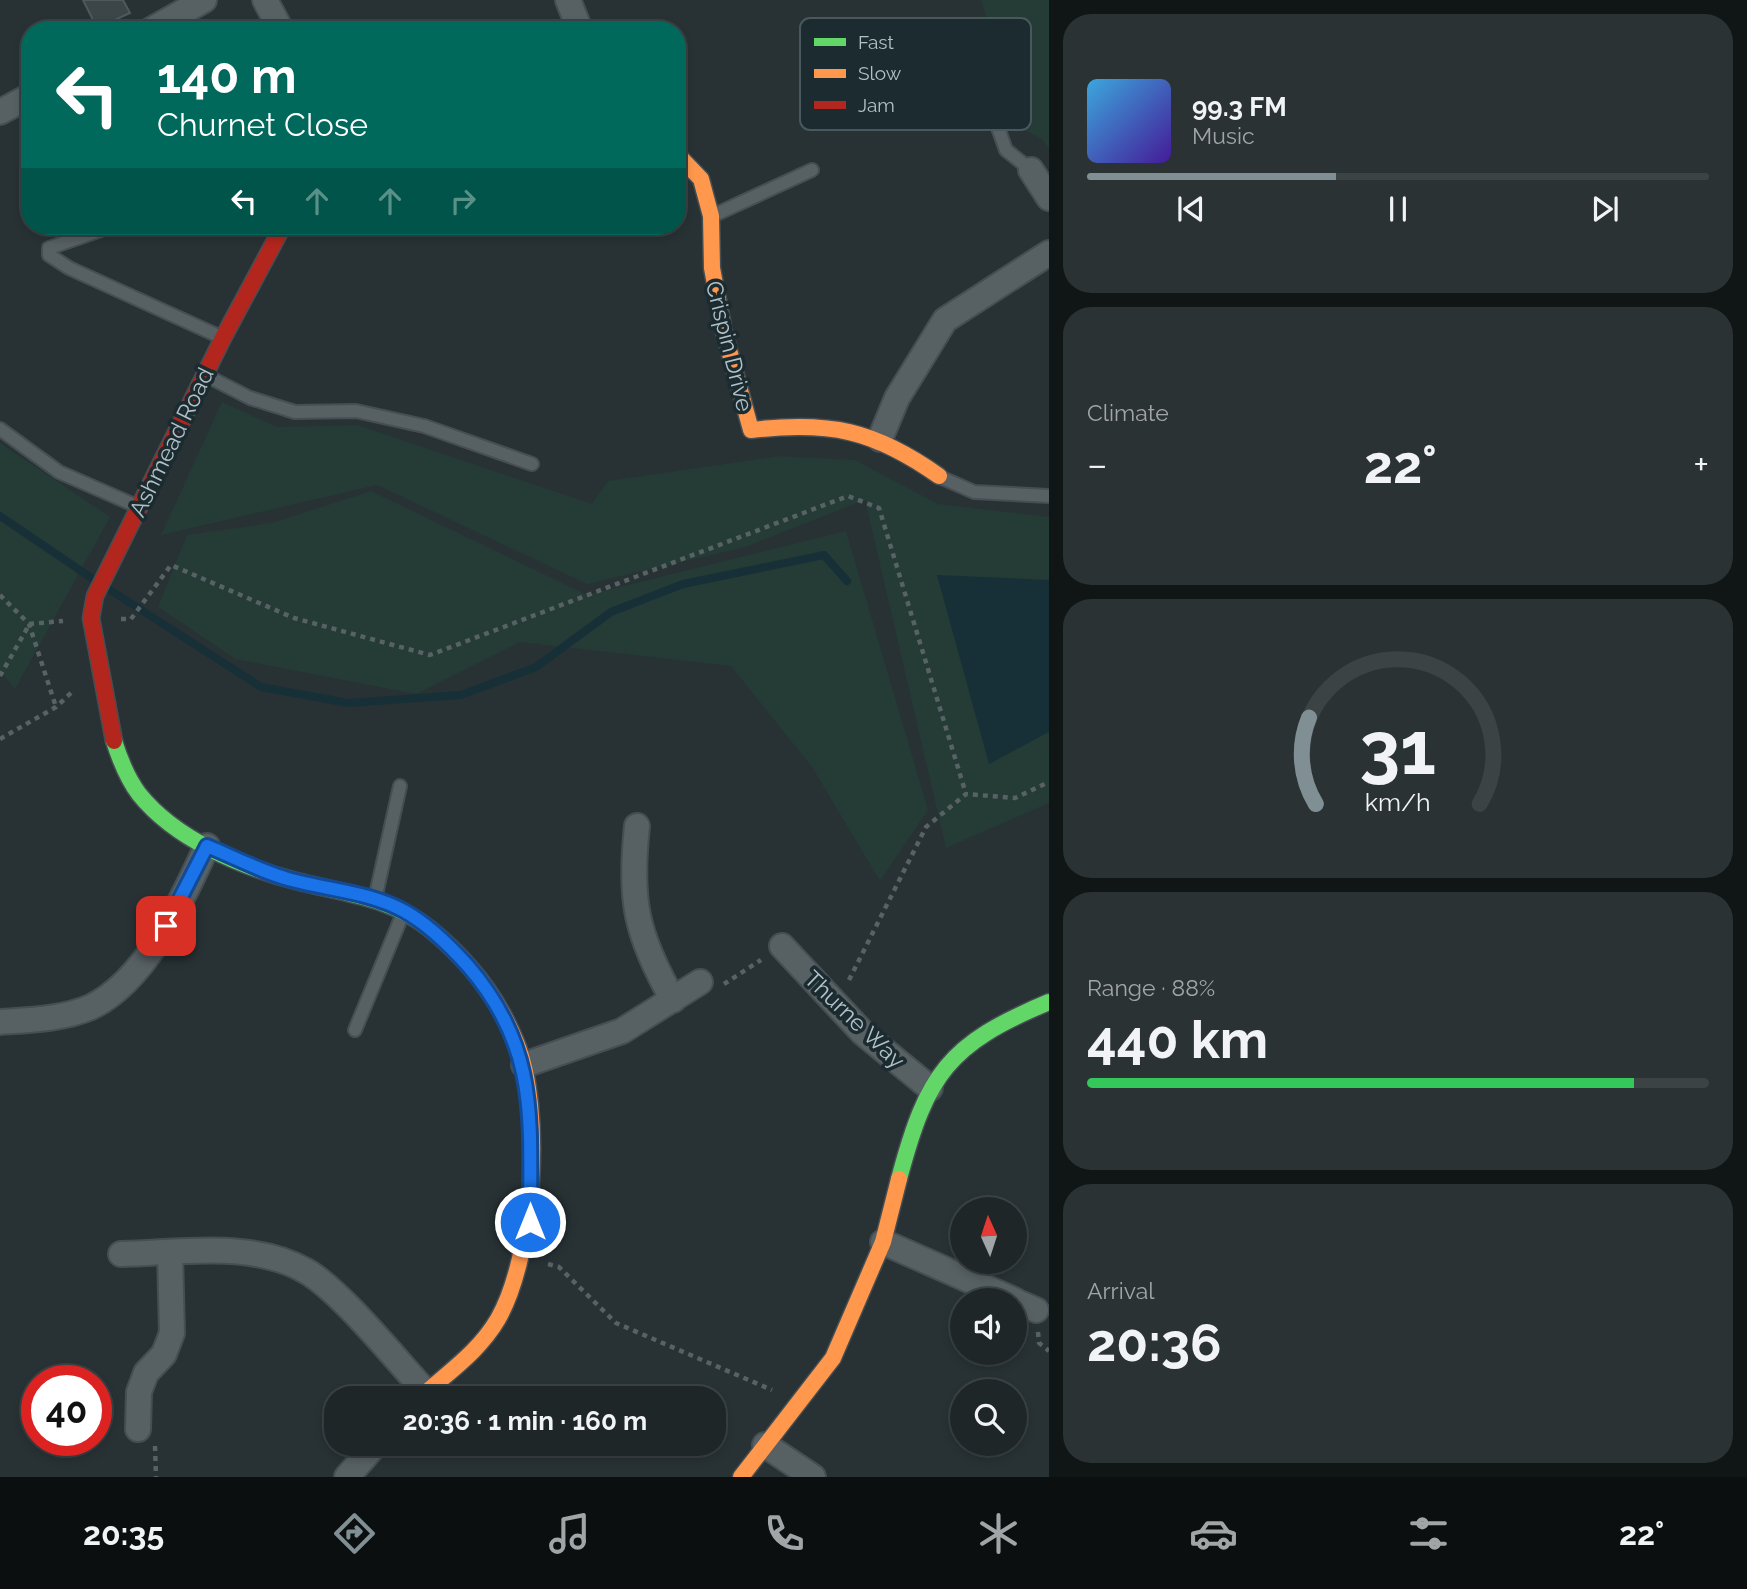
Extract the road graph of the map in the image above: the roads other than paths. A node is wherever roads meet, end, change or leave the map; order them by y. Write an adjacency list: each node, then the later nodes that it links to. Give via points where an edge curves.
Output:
1 (265, 0): 5 (street)
2 (568, 0): 6 (street)
3 (187, 4): 4 (street)
4 (163, 21)
5 (276, 21)
6 (576, 21)
7 (21, 101): 8 (street)
8 (0, 112)
9 (999, 130): 12 (lane, via 1006,150)
10 (686, 163): 14 (street, Crispin Drive, via 701,179)
11 (812, 170): 14 (lane)
12 (1031, 170): 13 (street)
13 (1049, 198)
14 (711, 216): 21 (street, Crispin Drive, via 712,268 751,430 841,425)
15 (83, 235): 18 (lane, via 56,243 49,248 49,255)
16 (278, 235): 18 (street, Ashmead Road)
17 (1049, 253): 21 (street, via 945,320 897,398)
18 (223, 338): 19 (street, Ashmead Road)
19 (205, 375): 22 (lane, via 250,398 295,412 370,414 424,426); 25 (street, Ashmead Road)
20 (0, 429): 25 (lane, via 59,472)
21 (880, 439): 23 (street, Crispin Drive)
22 (532, 464)
23 (939, 476): 24 (lane, via 974,492)
24 (1049, 496)
25 (139, 507): 28 (street, Ashmead Road, via 95,596 91,618 118,759 138,793 168,821)
26 (400, 786): 29 (lane)
27 (637, 826): 33 (street, via 632,874 636,917 651,962)
28 (207, 846): 29 (street, Ashmead Road, via 292,881); 35 (street, via 181,902 125,982 91,1007)
29 (374, 900): 30 (street, Ashmead Road)
30 (404, 911): 36 (lane); 37 (street, Ashmead Road, via 450,946 482,983 509,1025)
31 (782, 947): 38 (street, Thurne Way, via 863,1033)
32 (700, 982): 33 (street)
33 (673, 1000): 37 (street, via 622,1031)
34 (1049, 1002): 38 (street, via 1001,1022 959,1051)
35 (0, 1022)
36 (355, 1030)
37 (524, 1065): 44 (street, Ashmead Road, via 530,1114 530,1222 519,1274 498,1318 465,1362)
38 (930, 1088): 39 (street, via 912,1130)
39 (883, 1242): 42 (street); 46 (street, via 833,1358)
40 (170, 1253): 41 (street); 43 (street, via 273,1257 307,1271 341,1301); 45 (street, via 172,1333 139,1392)
41 (121, 1254)
42 (986, 1288)
43 (415, 1386)
44 (434, 1386)
45 (138, 1429)
46 (765, 1445): 49 (street); 50 (street)
47 (365, 1456): 48 (street)
48 (347, 1477)
49 (741, 1477)
50 (813, 1477)

